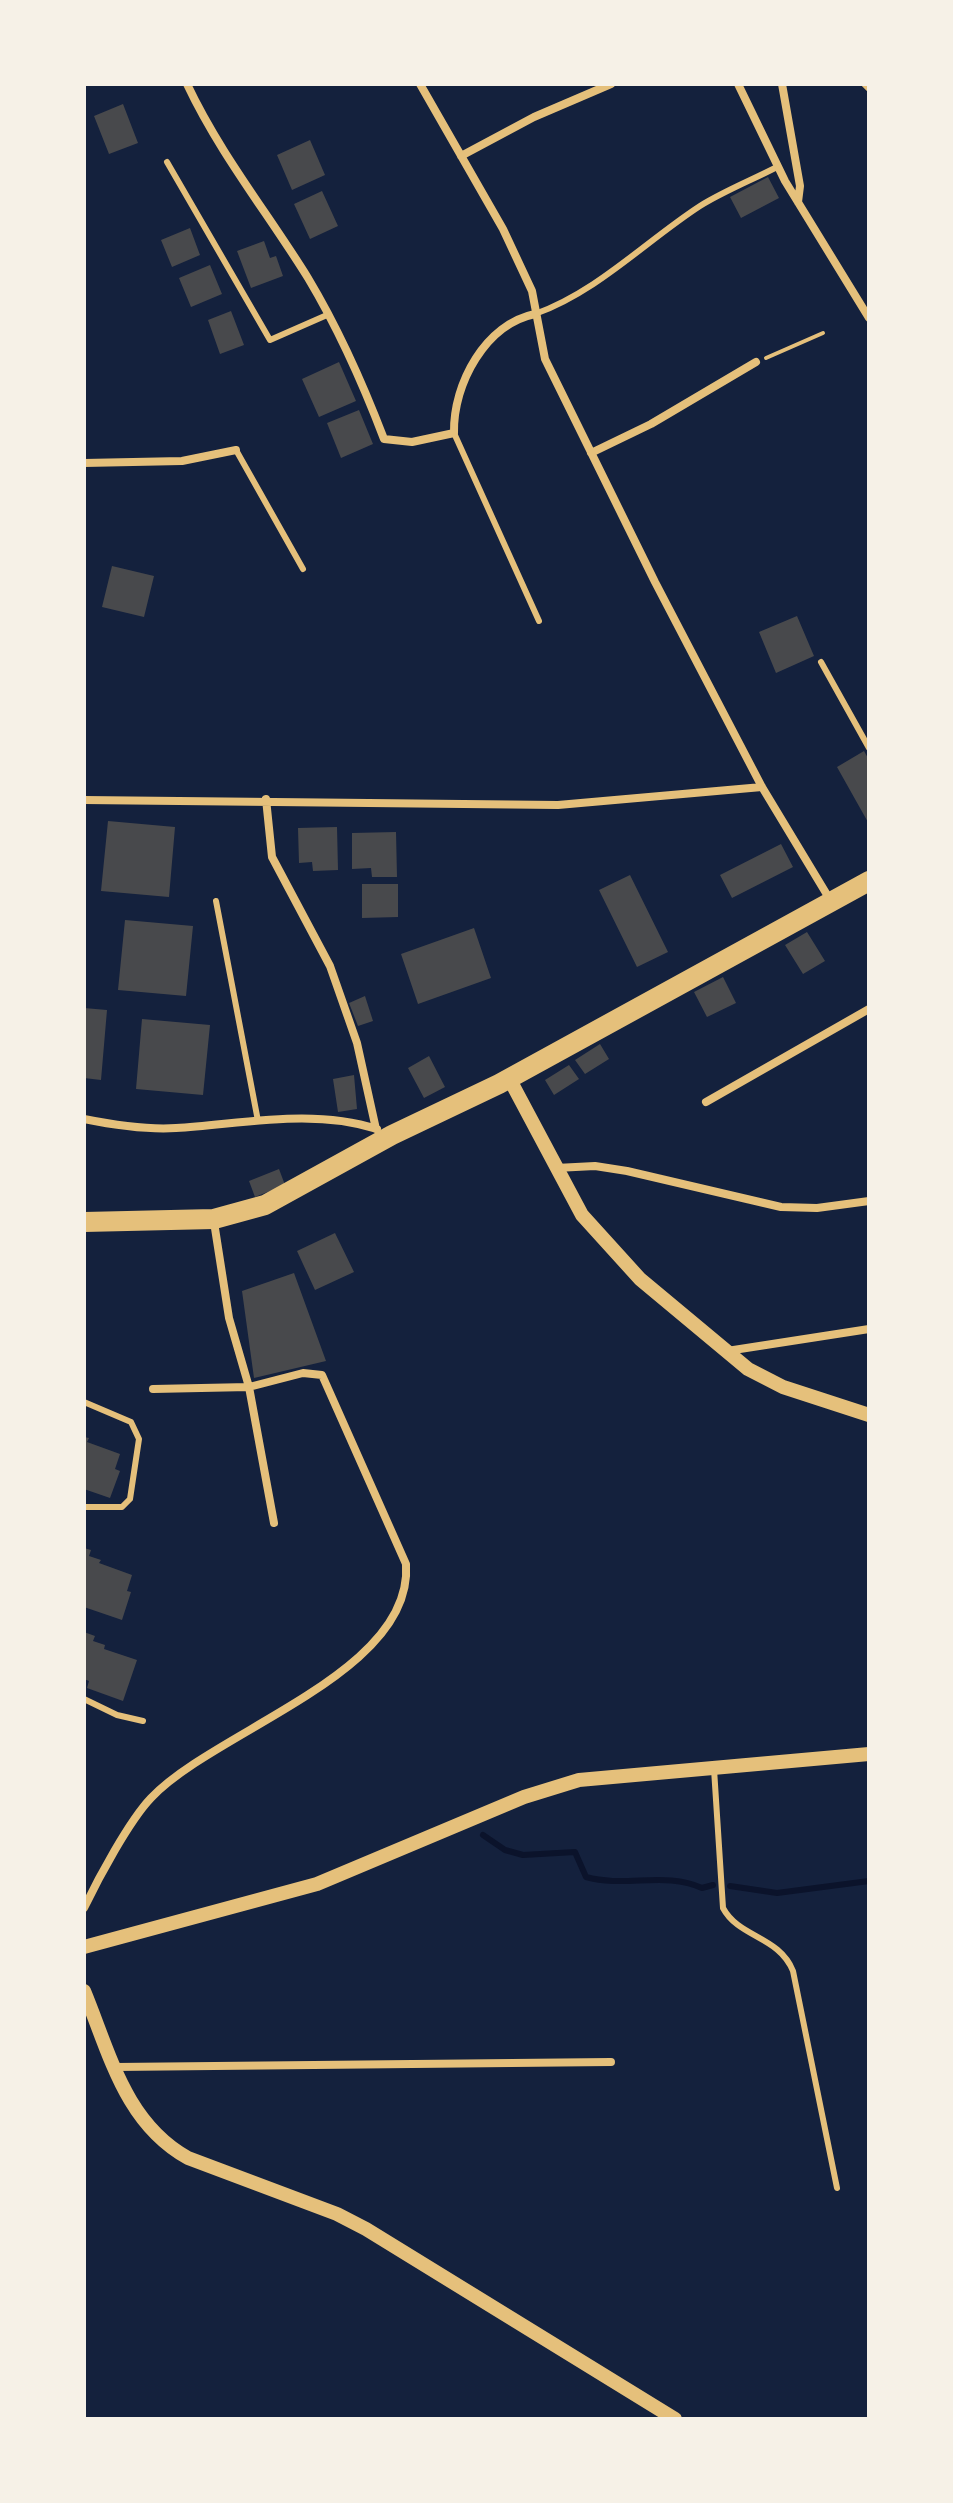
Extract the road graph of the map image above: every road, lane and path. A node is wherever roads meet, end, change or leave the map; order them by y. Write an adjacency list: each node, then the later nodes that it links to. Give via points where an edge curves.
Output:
1 (187, 84): 13 (street, via 224,155)
2 (420, 84): 8 (street)
3 (611, 84): 8 (street)
4 (738, 84): 10 (street)
5 (782, 84): 11 (street, via 800,186)
6 (864, 84): 7 (lane)
7 (869, 89)
8 (461, 156): 12 (street, via 509,241 532,291)
9 (167, 162): 13 (lane, via 270,340)
10 (777, 167): 11 (street); 12 (lane, via 700,206 621,264 555,307)
11 (798, 202): 14 (street)
12 (535, 314): 17 (street, via 513,319 492,337 467,374); 19 (street, via 545,359)
13 (327, 315): 17 (street, via 384,439 412,442)
14 (869, 318)
15 (823, 333): 16 (path)
16 (756, 362): 19 (street)
17 (454, 433): 22 (lane)
18 (236, 450): 20 (street, via 182,461); 21 (lane)
19 (591, 453): 25 (street)
20 (84, 463)
21 (303, 569)
22 (539, 621)
23 (821, 662): 24 (lane)
24 (869, 748)
25 (762, 787): 26 (street, via 558,805); 30 (street)
26 (266, 799): 27 (street); 36 (street, via 272,857 330,966)
27 (84, 800)
28 (869, 881): 30 (main road)
29 (216, 901): 35 (lane)
30 (832, 904): 32 (main road)
31 (869, 1009): 33 (street)
32 (509, 1078): 36 (main road); 37 (street)
33 (706, 1102)
34 (84, 1119): 35 (street, via 172,1128)
35 (258, 1121): 36 (street, via 354,1122)
36 (384, 1132): 39 (main road, via 265,1205)
37 (556, 1168): 38 (street, via 627,1171 781,1207); 42 (street, via 603,1241)
38 (869, 1201)
39 (214, 1219): 40 (main road); 43 (street, via 229,1318)
40 (84, 1222)
41 (869, 1329): 42 (street)
42 (725, 1351): 46 (street, via 783,1387)
43 (249, 1387): 44 (street); 48 (street); 53 (street, via 303,1373 322,1375 406,1564 404,1599 385,1631 345,1668 150,1799)
44 (153, 1389)
45 (84, 1402): 47 (lane, via 131,1422 139,1439 130,1499 122,1507)
46 (869, 1415)
47 (84, 1507)
48 (274, 1523)
49 (84, 1699): 50 (lane)
50 (143, 1721)
51 (869, 1754): 52 (street)
52 (714, 1766): 54 (street, via 614,1775 552,1788 317,1884); 58 (lane, via 723,1908 734,1922 782,1951 793,1971)
53 (84, 1908)
54 (84, 1947)
55 (84, 1991): 57 (street)
56 (611, 2062): 57 (street)
57 (115, 2067): 59 (street, via 134,2109 167,2146 366,2229)
58 (837, 2188)
59 (675, 2419)

